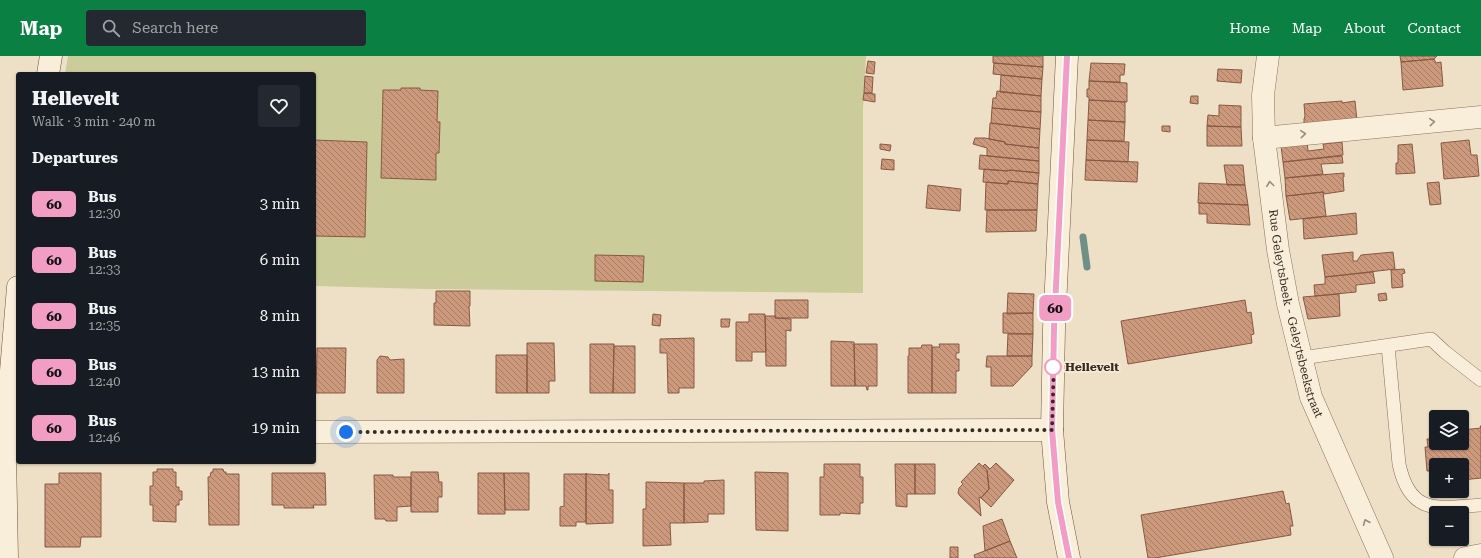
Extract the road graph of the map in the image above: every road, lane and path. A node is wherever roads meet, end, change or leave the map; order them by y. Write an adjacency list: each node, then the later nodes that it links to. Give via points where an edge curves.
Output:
1 (51, 56): 4 (street)
2 (1066, 56): 11 (street)
3 (1268, 56): 6 (street, Rue Geleytsbeek - Geleytsbeekstraat, via 1263,96)
4 (48, 72)
5 (1481, 117): 6 (street, one-way to 5)
6 (1264, 138): 9 (street, Rue Geleytsbeek - Geleytsbeekstraat, one-way to 6, via 1278,250)
7 (16, 335): 12 (street)
8 (1388, 346): 9 (lane); 10 (lane, via 1431,339); 14 (lane, via 1402,481 1412,495 1428,506 1438,508)
9 (1302, 358): 18 (street, Rue Geleytsbeek - Geleytsbeekstraat, one-way to 9, via 1312,397)
10 (1481, 380)
11 (1052, 430): 13 (street); 17 (street, via 1058,502)
12 (12, 431): 16 (street, via 5,453)
13 (316, 432)
14 (1481, 505)
15 (1481, 555): 19 (street)
16 (7, 558)
17 (1069, 558)
18 (1382, 558)
19 (1465, 558)

